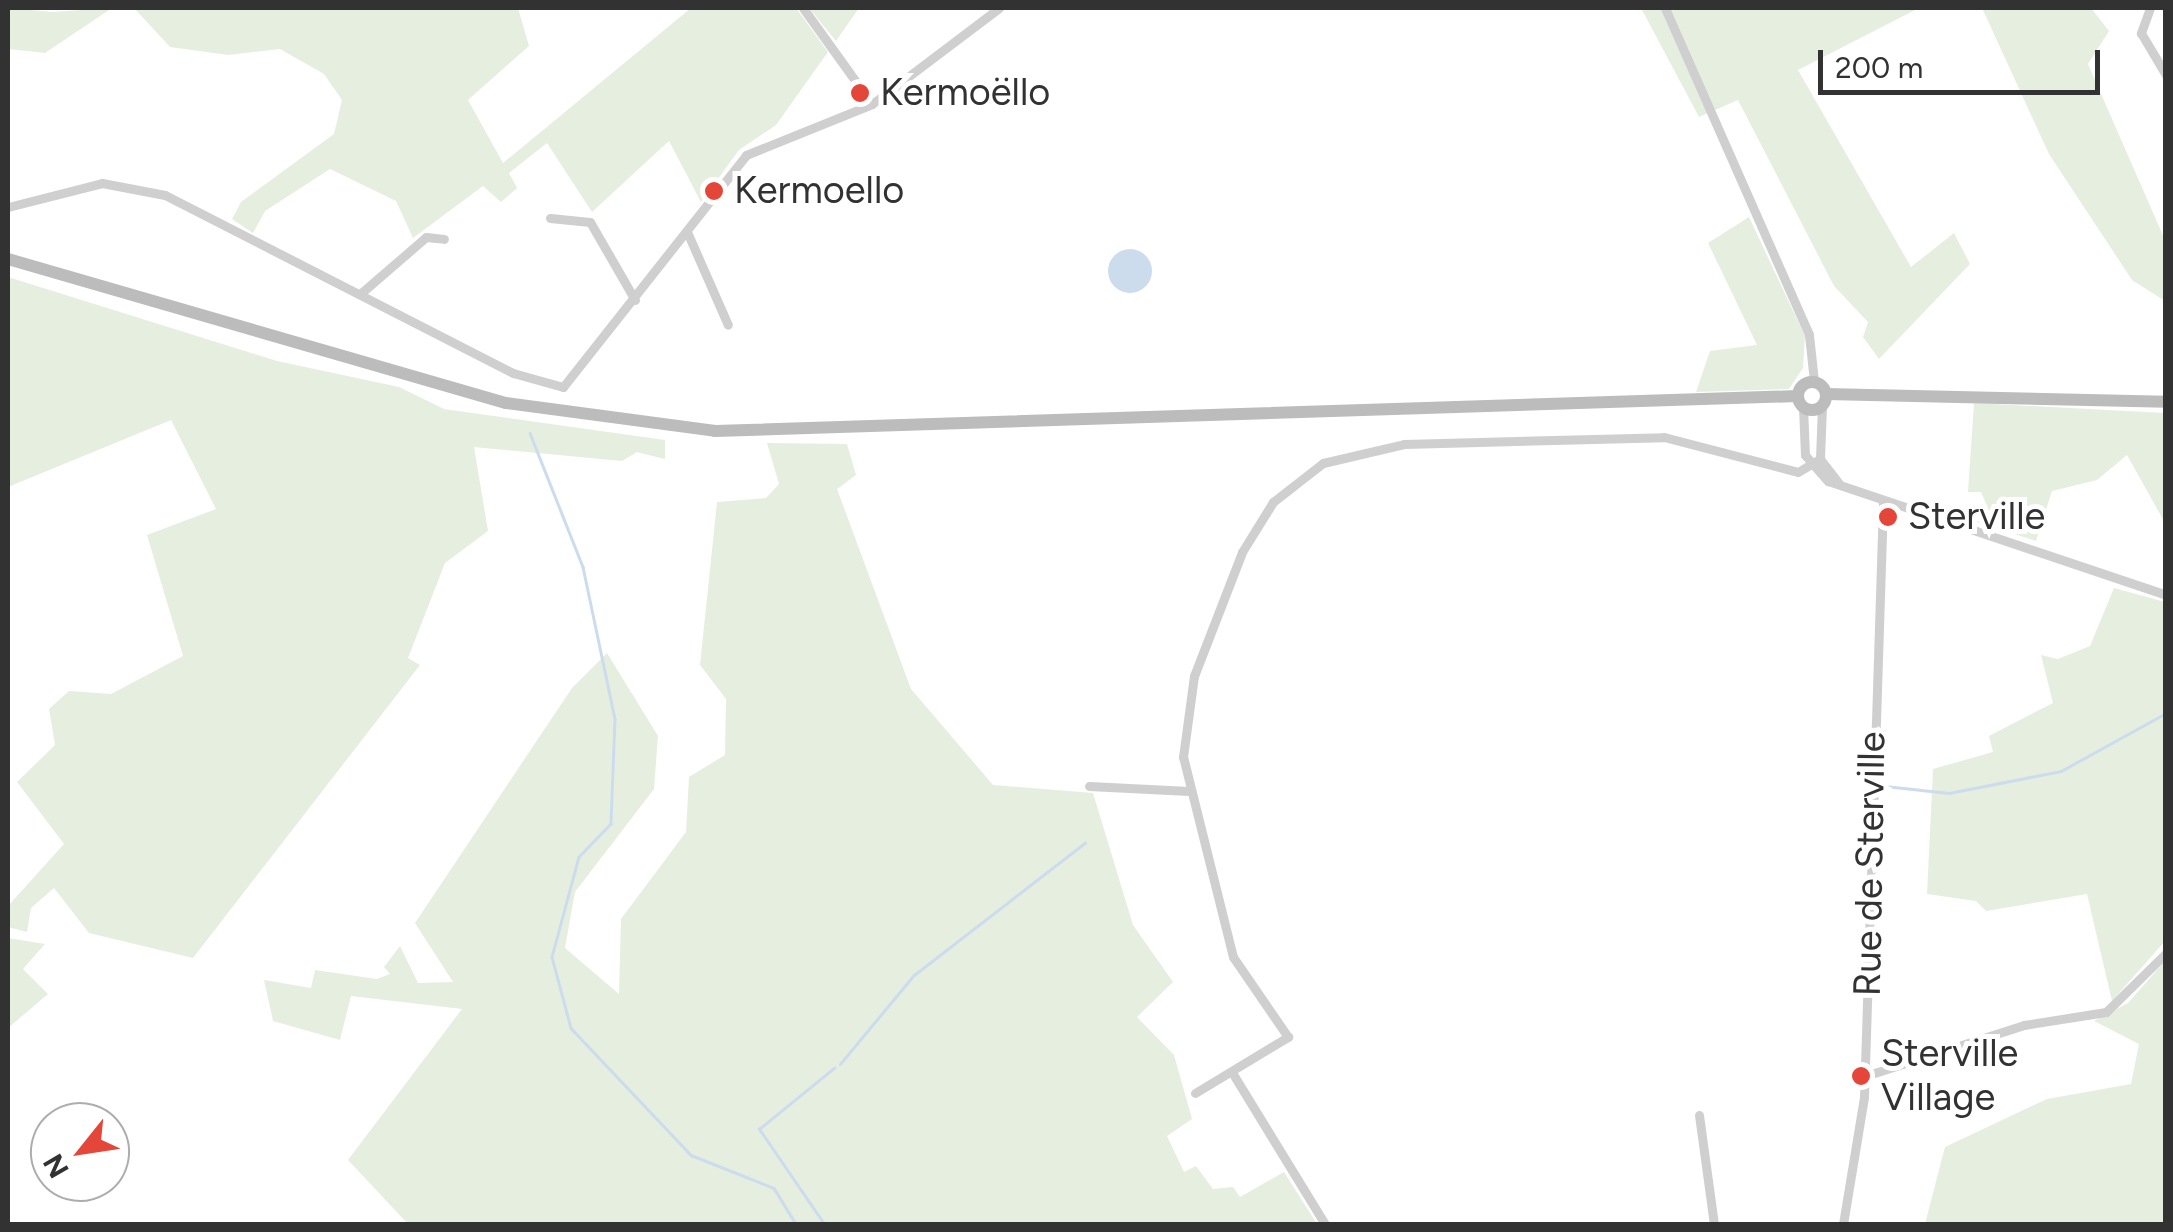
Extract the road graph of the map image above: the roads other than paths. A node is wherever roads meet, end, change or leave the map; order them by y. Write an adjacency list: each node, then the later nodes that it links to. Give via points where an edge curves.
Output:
1 (802, 8): 6 (street)
2 (1665, 8): 15 (street, via 1809,335)
3 (2150, 8): 5 (street, via 2141,32)
4 (997, 10): 6 (street)
5 (2166, 75)
6 (872, 104): 9 (street, via 762,142)
7 (8, 207): 12 (street, via 102,184 165,195)
8 (550, 218): 13 (street, via 590,222)
9 (688, 234): 13 (street); 14 (street)
10 (444, 239): 12 (street, via 426,237)
11 (8, 258): 17 (main road, via 506,403 715,431)
12 (360, 294): 13 (street, via 513,373 563,387)
13 (635, 300)
14 (728, 326)
15 (1814, 382): 16 (main road); 17 (main road)
16 (1824, 400): 17 (main road); 18 (main road); 20 (street)
17 (1800, 402): 19 (street)
18 (2166, 402)
19 (1805, 455): 21 (street); 22 (street)
20 (1820, 459): 21 (street); 23 (street)
21 (1811, 466): 22 (street); 23 (street)
22 (1780, 467): 27 (street, via 1664,437 1404,444 1322,463 1273,502 1242,552 1186,706)
23 (1841, 485): 24 (street)
24 (1883, 501): 25 (street); 30 (street, Rue de Sterville)
25 (2166, 595)
26 (1089, 786): 27 (street)
27 (1189, 791): 29 (street, via 1233,957 1288,1037)
28 (2166, 953): 30 (street, via 2106,1012 2024,1025)
29 (1233, 1074): 31 (street); 33 (street)
30 (1865, 1076): 35 (street, Rue de Sterville)
31 (1195, 1093)
32 (1699, 1115): 34 (street)
33 (1325, 1224)
34 (1714, 1224)
35 (1843, 1224)

